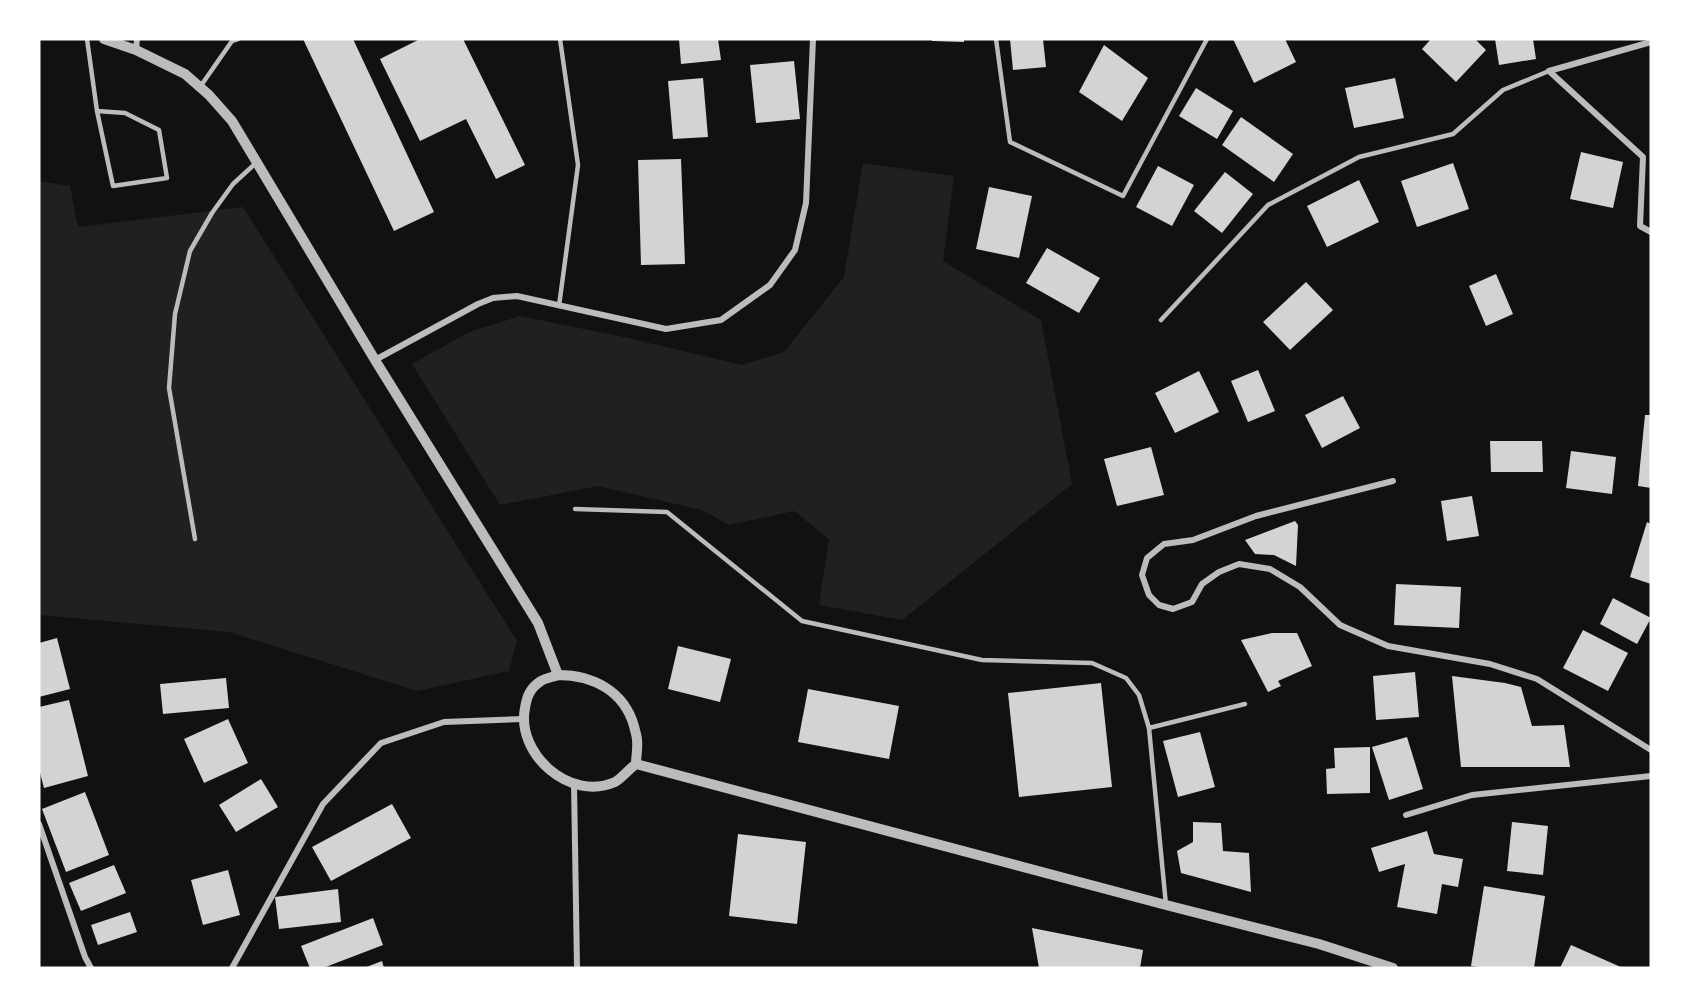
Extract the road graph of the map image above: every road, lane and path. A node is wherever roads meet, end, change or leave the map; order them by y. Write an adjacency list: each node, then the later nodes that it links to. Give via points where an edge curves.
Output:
1 (87, 39): 12 (lane)
2 (104, 39): 9 (street)
3 (238, 39): 11 (lane, via 232,41)
4 (560, 39): 15 (lane, via 578,165)
5 (813, 39): 15 (street, via 806,203 795,250 770,285 721,320 666,329)
6 (996, 39): 7 (lane, via 1010,142 1122,196)
7 (1207, 39)
8 (1651, 42): 10 (street)
9 (137, 45): 11 (street)
10 (1549, 71): 14 (street, via 1643,157 1640,225); 16 (lane, via 1503,90 1453,135 1359,157 1268,205)
11 (200, 87): 13 (street, via 232,121)
12 (97, 111): 12 (lane, via 113,186 167,178 159,130 125,113)
13 (257, 163): 17 (street); 20 (lane, via 233,184 190,251 175,314 169,388)
14 (1651, 232)
15 (560, 306): 17 (street, via 517,296 493,298)
16 (1161, 320)
17 (375, 360): 21 (street, via 538,623)
18 (1393, 481): 25 (street, via 1256,516 1193,540 1164,544 1147,558 1142,575 1149,595 1159,605 1173,609 1192,602 1202,584 1219,572 1239,564 1270,569 1300,587 1340,625 1388,646 1490,664 1537,679)
19 (575, 509): 24 (lane, via 667,512 802,621 982,660 1092,663 1126,678 1139,695)
20 (195, 539)
21 (558, 675): 23 (street, via 541,681 528,693); 26 (street, via 598,682 616,695 633,723)
22 (1245, 704): 24 (lane)
23 (523, 719): 28 (street, via 528,743 542,764); 33 (street, via 444,722 381,743 323,804)
24 (1149, 729): 31 (lane)
25 (1651, 750)
26 (636, 764): 28 (street, via 616,781 599,786); 31 (street)
27 (1651, 776): 29 (street, via 1472,795)
28 (574, 783): 34 (street)
29 (1407, 815)
30 (39, 825): 32 (street)
31 (1166, 905): 35 (street, via 1319,944)
32 (91, 968)
33 (232, 968)
34 (576, 968)
35 (1393, 968)

